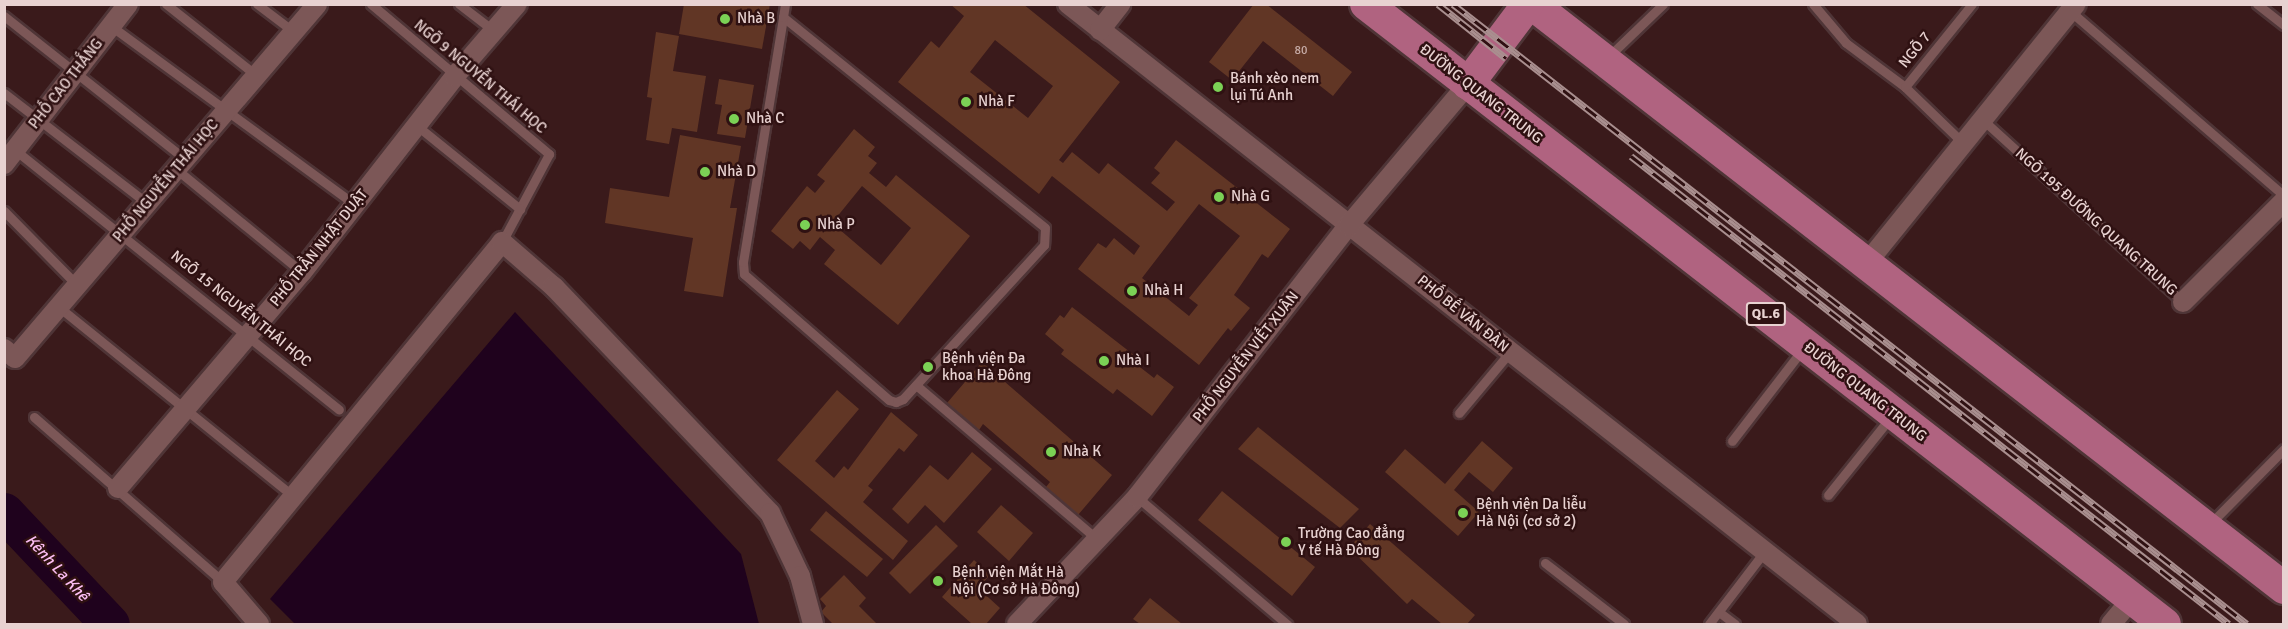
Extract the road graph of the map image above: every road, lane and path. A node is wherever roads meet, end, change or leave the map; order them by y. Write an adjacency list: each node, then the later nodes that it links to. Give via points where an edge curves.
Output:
1 (128, 4): 21 (street, PHỐ CAO THẮNG)
2 (166, 4): 27 (lane)
3 (257, 4): 24 (lane)
4 (317, 4): 24 (street, PHỐ NGUYỄN THÁI HỌC)
5 (370, 4): 28 (lane, NGÕ 9 NGUYỄN THÁI HỌC)
6 (459, 4): 23 (lane)
7 (517, 4): 23 (street, PHỐ TRẦN NHẬT DUẬT)
8 (785, 4): 19 (lane)
9 (1068, 4): 22 (street, PHỐ BẾ VĂN ĐÀN)
10 (1120, 4): 22 (street)
11 (1366, 4): 29 (highway, ĐƯỜNG QUANG TRUNG / QL.6)
12 (1530, 4): 25 (highway); 29 (highway)
13 (1663, 4): 25 (lane)
14 (1813, 4): 30 (lane, via 1846,43)
15 (1972, 4): 30 (lane, NGÕ 7)
16 (2257, 4): 20 (lane)
17 (2073, 8): 34 (street); 39 (lane)
18 (4, 16): 26 (lane)
19 (783, 17): 57 (lane, via 744,274 889,400 903,399); 57 (lane, via 1045,228 1044,245)
20 (2283, 25)
21 (111, 26): 26 (street, PHỐ CAO THẮNG); 32 (lane)
22 (1100, 30): 45 (street, PHỐ BẾ VĂN ĐÀN)
23 (495, 31): 28 (street, PHỐ TRẦN NHẬT DUẬT)
24 (294, 32): 27 (street, PHỐ NGUYỄN THÁI HỌC)
25 (1604, 61): 48 (highway)
26 (75, 73): 33 (street, PHỐ CAO THẮNG); 38 (lane)
27 (256, 75): 32 (street, PHỐ NGUYỄN THÁI HỌC)
28 (455, 76): 35 (street, PHỐ TRẦN NHẬT DUẬT); 43 (lane, NGÕ 9 NGUYỄN THÁI HỌC, via 549,154)
29 (1468, 84): 45 (street, PHỐ NGUYỄN VIẾT XUÂN); 54 (highway, ĐƯỜNG QUANG TRUNG / QL.6)
30 (1905, 87): 36 (lane)
31 (4, 93): 33 (lane)
32 (225, 111): 38 (street, PHỐ NGUYỄN THÁI HỌC); 42 (lane)
33 (40, 119): 37 (street, PHỐ CAO THẮNG); 41 (lane)
34 (1983, 120): 36 (street); 51 (lane, NGÕ 195 ĐƯỜNG QUANG TRUNG)
35 (416, 125): 42 (street, PHỐ TRẦN NHẬT DUẬT); 43 (lane)
36 (1963, 143): 48 (street)
37 (10, 157): 46 (lane, NGÕ 15 NGUYỄN THÁI HỌC)
38 (180, 164): 41 (street, PHỐ NGUYỄN THÁI HỌC); 49 (lane)
39 (2283, 196)
40 (2283, 201): 51 (street, NGÕ 195 ĐƯỜNG QUANG TRUNG)
41 (147, 203): 46 (street, PHỐ NGUYỄN THÁI HỌC)
42 (354, 204): 49 (street, PHỐ TRẦN NHẬT DUẬT)
43 (520, 209): 47 (lane, NGÕ 9 NGUYỄN THÁI HỌC)
44 (4, 212): 50 (lane)
45 (1349, 225): 55 (street, PHỐ BẾ VĂN ĐÀN); 68 (street, PHỐ NGUYỄN VIẾT XUÂN)
46 (123, 233): 50 (street, PHỐ NGUYỄN THÁI HỌC); 53 (lane, NGÕ 15 NGUYỄN THÁI HỌC)
47 (502, 242): 67 (street); 78 (street, via 554,287 770,513 800,576)
48 (1866, 264): 69 (highway)
49 (302, 272): 53 (street, PHỐ TRẦN NHẬT DUẬT)
50 (78, 286): 52 (street, PHỐ NGUYỄN THÁI HỌC)
51 (2183, 302)
52 (60, 308): 56 (street, PHỐ NGUYỄN THÁI HỌC); 58 (lane)
53 (249, 334): 58 (street, PHỐ TRẦN NHẬT DUẬT); 59 (lane, NGÕ 15 NGUYỄN THÁI HỌC)
54 (1805, 345): 61 (highway, ĐƯỜNG QUANG TRUNG / QL.6); 63 (lane)
55 (1510, 352): 60 (lane); 71 (street, PHỐ BẾ VĂN ĐÀN)
56 (10, 353)
57 (916, 385): 70 (lane)
58 (187, 410): 65 (street, PHỐ TRẦN NHẬT DUẬT); 67 (lane)
59 (339, 410)
60 (1460, 412)
61 (1894, 414): 66 (lane); 75 (highway, ĐƯỜNG QUANG TRUNG / QL.6)
62 (34, 417): 65 (lane)
63 (1732, 441)
64 (2283, 449): 69 (lane)
65 (118, 488): 73 (lane)
66 (1828, 495)
67 (293, 496): 73 (street)
68 (1137, 496): 70 (street, PHỐ NGUYỄN VIẾT XUÂN); 80 (lane)
69 (2206, 528): 74 (highway)
70 (1098, 540): 79 (street, PHỐ NGUYỄN VIẾT XUÂN)
71 (1764, 552): 76 (lane); 84 (street, PHỐ BẾ VĂN ĐÀN)
72 (1545, 562): 81 (lane)
73 (223, 582): 77 (street)
74 (2283, 588)
75 (2132, 599): 85 (street); 86 (highway, ĐƯỜNG QUANG TRUNG / QL.6)
76 (1719, 612): 82 (lane); 83 (lane)
77 (260, 624)
78 (813, 624)
79 (1017, 624)
80 (1287, 624)
81 (1624, 624)
82 (1709, 624)
83 (1735, 624)
84 (1856, 624)
85 (2111, 624)
86 (2165, 624)

